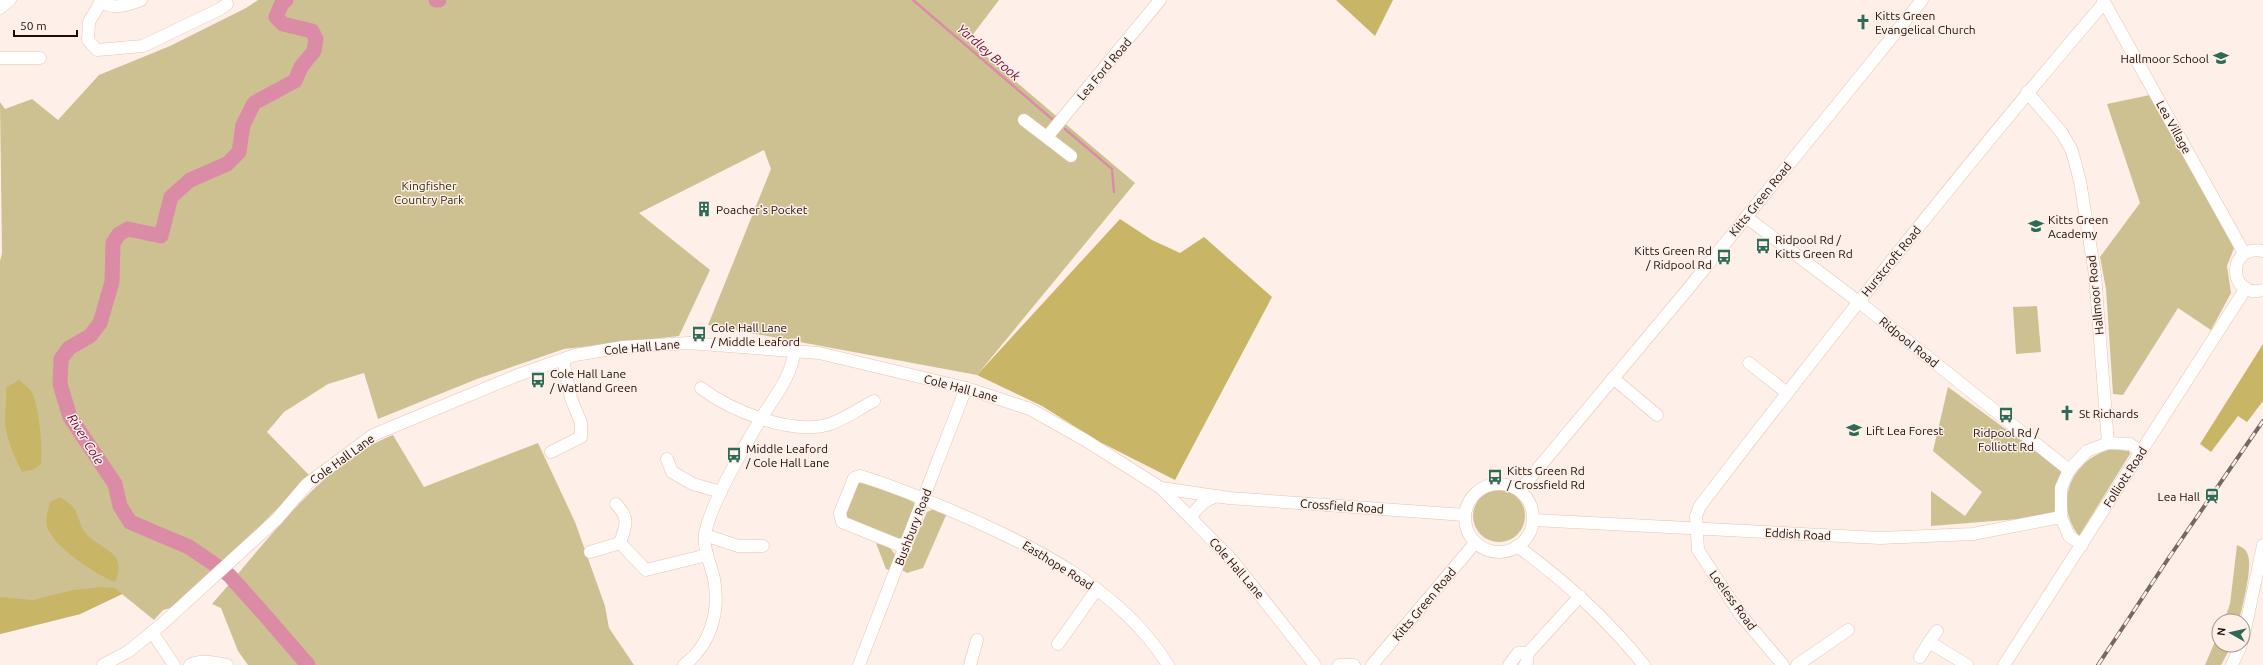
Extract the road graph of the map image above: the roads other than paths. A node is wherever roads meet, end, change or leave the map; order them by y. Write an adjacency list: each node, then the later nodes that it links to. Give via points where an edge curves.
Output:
1 (10, 0): 8 (street)
2 (141, 0): 5 (street, via 109,6)
3 (1160, 0): 13 (street, Lea Ford Road)
4 (1922, 0): 15 (street, Kitts Green Road)
5 (101, 1): 7 (street, via 89,22 88,34 88,40 97,50 143,46)
6 (2104, 1): 11 (street, Hurstcroft Road); 17 (street, Lea Village)
7 (227, 4)
8 (0, 8)
9 (0, 58): 10 (street)
10 (40, 58)
11 (2027, 92): 20 (street, Hurstcroft Road); 31 (street, Hallmoor Road, via 2062,133 2072,151 2080,181 2095,275)
12 (1024, 120): 13 (street)
13 (1048, 137): 14 (street)
14 (1070, 156)
15 (1746, 217): 20 (street, Ridpool Road); 24 (street, Kitts Green Road)
16 (2263, 251): 17 (street)
17 (2244, 253): 18 (street, via 2235,271 2237,278)
18 (2246, 288): 19 (street, via 2252,291); 33 (street, Folliott Road)
19 (2263, 290)
20 (1859, 302): 27 (street, Hurstcroft Road); 35 (street, Ridpool Road)
21 (795, 350): 22 (street, Cole Hall Lane, via 688,343 623,347 575,355); 26 (street, Cole Hall Lane, via 819,353); 30 (street, via 792,368)
22 (563, 360): 32 (street, via 571,398 581,423 581,437); 62 (street, Cole Hall Lane, via 518,375 373,435 307,484 276,519)
23 (1749, 363): 27 (street)
24 (1613, 378): 29 (street); 37 (street, Kitts Green Road)
25 (701, 388): 30 (street, via 715,399)
26 (966, 388): 36 (street, Cole Hall Lane, via 1030,409 1086,440); 40 (street, Bushbury Road)
27 (1787, 393): 46 (street, Hurstcroft Road, via 1700,506 1696,516)
28 (874, 402): 30 (street, via 858,403 832,424 812,428)
29 (1657, 415)
30 (761, 418): 38 (street)
31 (2108, 443): 33 (street, via 2130,444); 35 (street, via 2087,451)
32 (551, 452)
33 (2141, 452): 50 (street, Folliott Road)
34 (667, 459): 38 (street, via 672,472 693,484)
35 (2070, 470): 43 (street, via 2061,488)
36 (1161, 488): 39 (street, Crossfield Road); 44 (street, Cole Hall Lane)
37 (1520, 490): 42 (street, via 1506,485 1485,486 1472,497); 45 (street, via 1527,496 1532,507)
38 (721, 492): 47 (street)
39 (1218, 496): 42 (street, Crossfield Road); 44 (street, Crossfield Road, via 1205,500 1197,507)
40 (924, 499): 54 (street, Bushbury Road); 54 (street, Easthope Road, via 857,477 852,482 840,513 840,519 846,524); 57 (street, Easthope Road, via 1026,544)
41 (616, 504): 48 (street, via 625,514 625,526)
42 (1465, 515): 49 (street, via 1466,526)
43 (2061, 517): 46 (street, Eddish Road, via 1973,534 1880,538); 50 (street, via 2068,536)
44 (1191, 518): 77 (street, Cole Hall Lane, via 1232,560)
45 (1533, 520): 46 (street, Eddish Road); 53 (street, via 1528,535)
46 (1696, 530): 84 (street, Loeless Road, via 1698,550 1740,614)
47 (705, 535): 52 (street, via 738,546); 56 (street)
48 (620, 543): 55 (street); 56 (street, via 646,570)
49 (1475, 543): 53 (street, via 1494,552 1506,551); 80 (street, Kitts Green Road)
50 (2082, 545): 87 (street, Folliott Road)
51 (2263, 545): 59 (street)
52 (763, 546)
53 (1517, 546): 58 (street)
54 (906, 548): 74 (street, Bushbury Road)
55 (590, 552)
56 (707, 554): 73 (street, via 714,578 716,602 711,628 704,646)
57 (1097, 589): 65 (street); 76 (street, Easthope Road, via 1154,643)
58 (1580, 596): 66 (street); 83 (street, via 1612,627)
59 (2249, 613)
60 (1848, 630): 85 (street)
61 (1937, 631): 64 (street)
62 (152, 632): 69 (street, Cole Hall Lane, via 128,651); 70 (street)
63 (977, 640): 75 (street)
64 (1929, 642): 68 (street); 86 (street)
65 (1058, 644)
66 (1528, 653): 81 (street, via 1518,653); 82 (street)
67 (2237, 653): 88 (street)
68 (1920, 658)
69 (103, 665)
70 (174, 665)
71 (190, 665): 72 (street, via 208,662)
72 (227, 665)
73 (684, 665)
74 (859, 665)
75 (970, 665)
76 (1168, 665)
77 (1315, 665)
78 (1339, 665): 79 (street)
79 (1354, 665)
80 (1372, 665)
81 (1508, 665)
82 (1525, 665)
83 (1644, 665)
84 (1783, 665)
85 (1798, 665)
86 (1967, 665)
87 (2004, 665)
88 (2232, 665)

